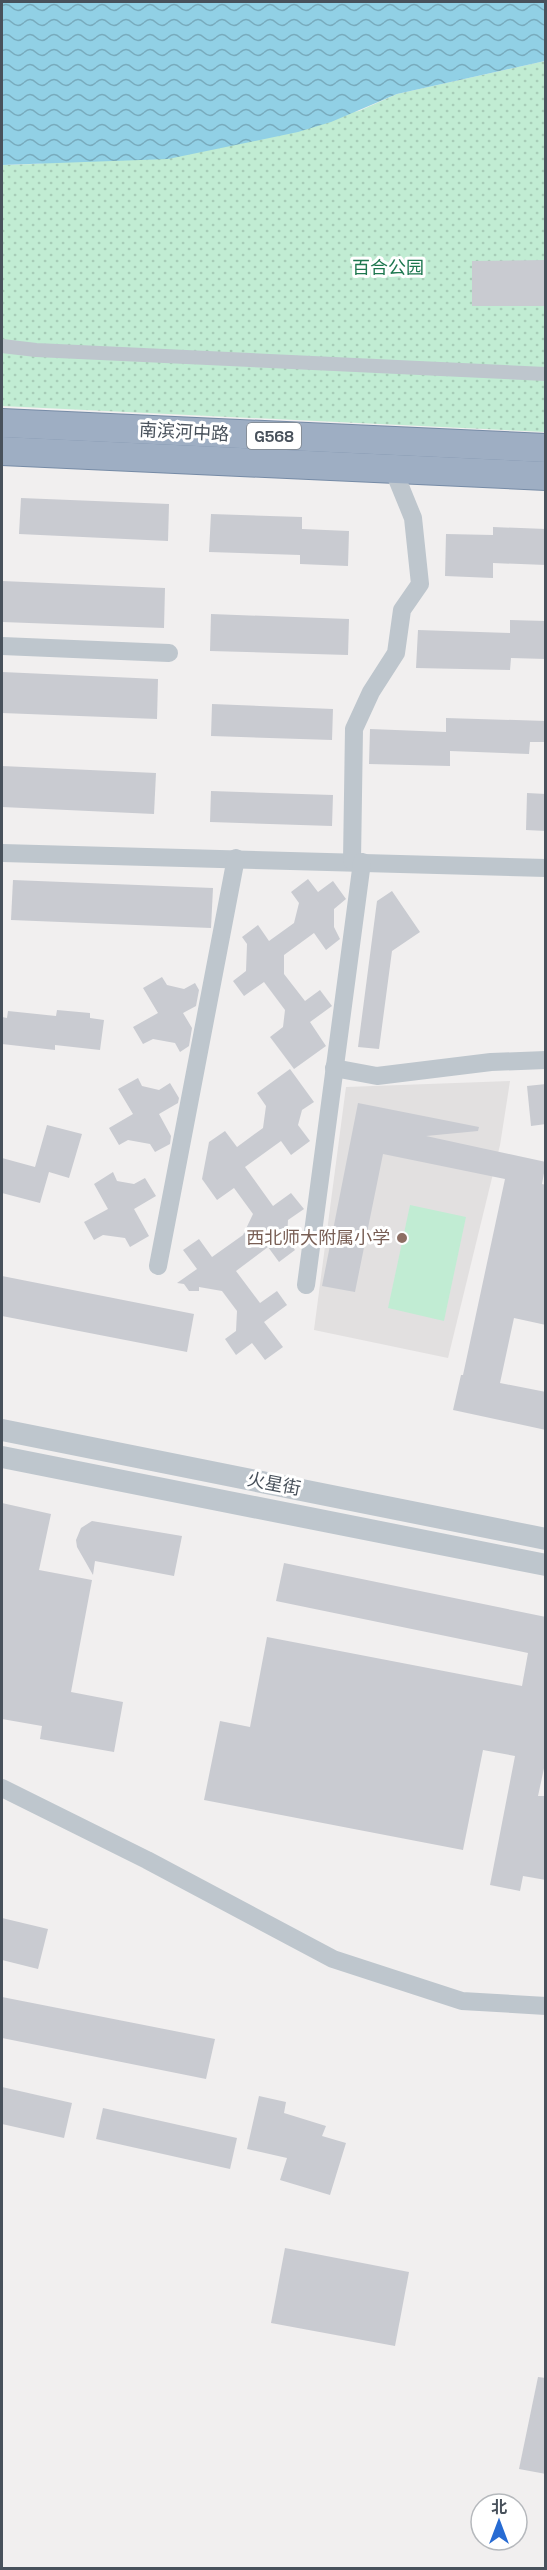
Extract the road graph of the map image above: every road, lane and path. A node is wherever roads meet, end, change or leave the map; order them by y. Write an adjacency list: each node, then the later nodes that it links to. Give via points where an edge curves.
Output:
1 (2, 346): 2 (street)
2 (546, 374)
3 (2, 423): 4 (highway, 南滨河中路 / G568)
4 (546, 448)
5 (2, 451): 6 (highway, 南滨河中路 / G568)
6 (393, 469): 7 (highway, 南滨河中路 / G568); 12 (street, via 413,518 420,584 402,610 396,653 354,729)
7 (546, 476)
8 (2, 646): 9 (street)
9 (169, 653)
10 (2, 853): 11 (street)
11 (236, 858): 12 (street); 16 (street)
12 (357, 862): 13 (street); 15 (street)
13 (546, 868)
14 (546, 1060): 15 (street, via 491,1062 377,1076)
15 (334, 1068): 17 (street)
16 (158, 1266)
17 (306, 1284)
18 (2, 1430): 20 (street, 火星街)
19 (2, 1457): 21 (street, 火星街)
20 (546, 1539)
21 (546, 1565)
22 (2, 1788): 23 (street, via 333,1959 462,2001)
23 (546, 2006)

